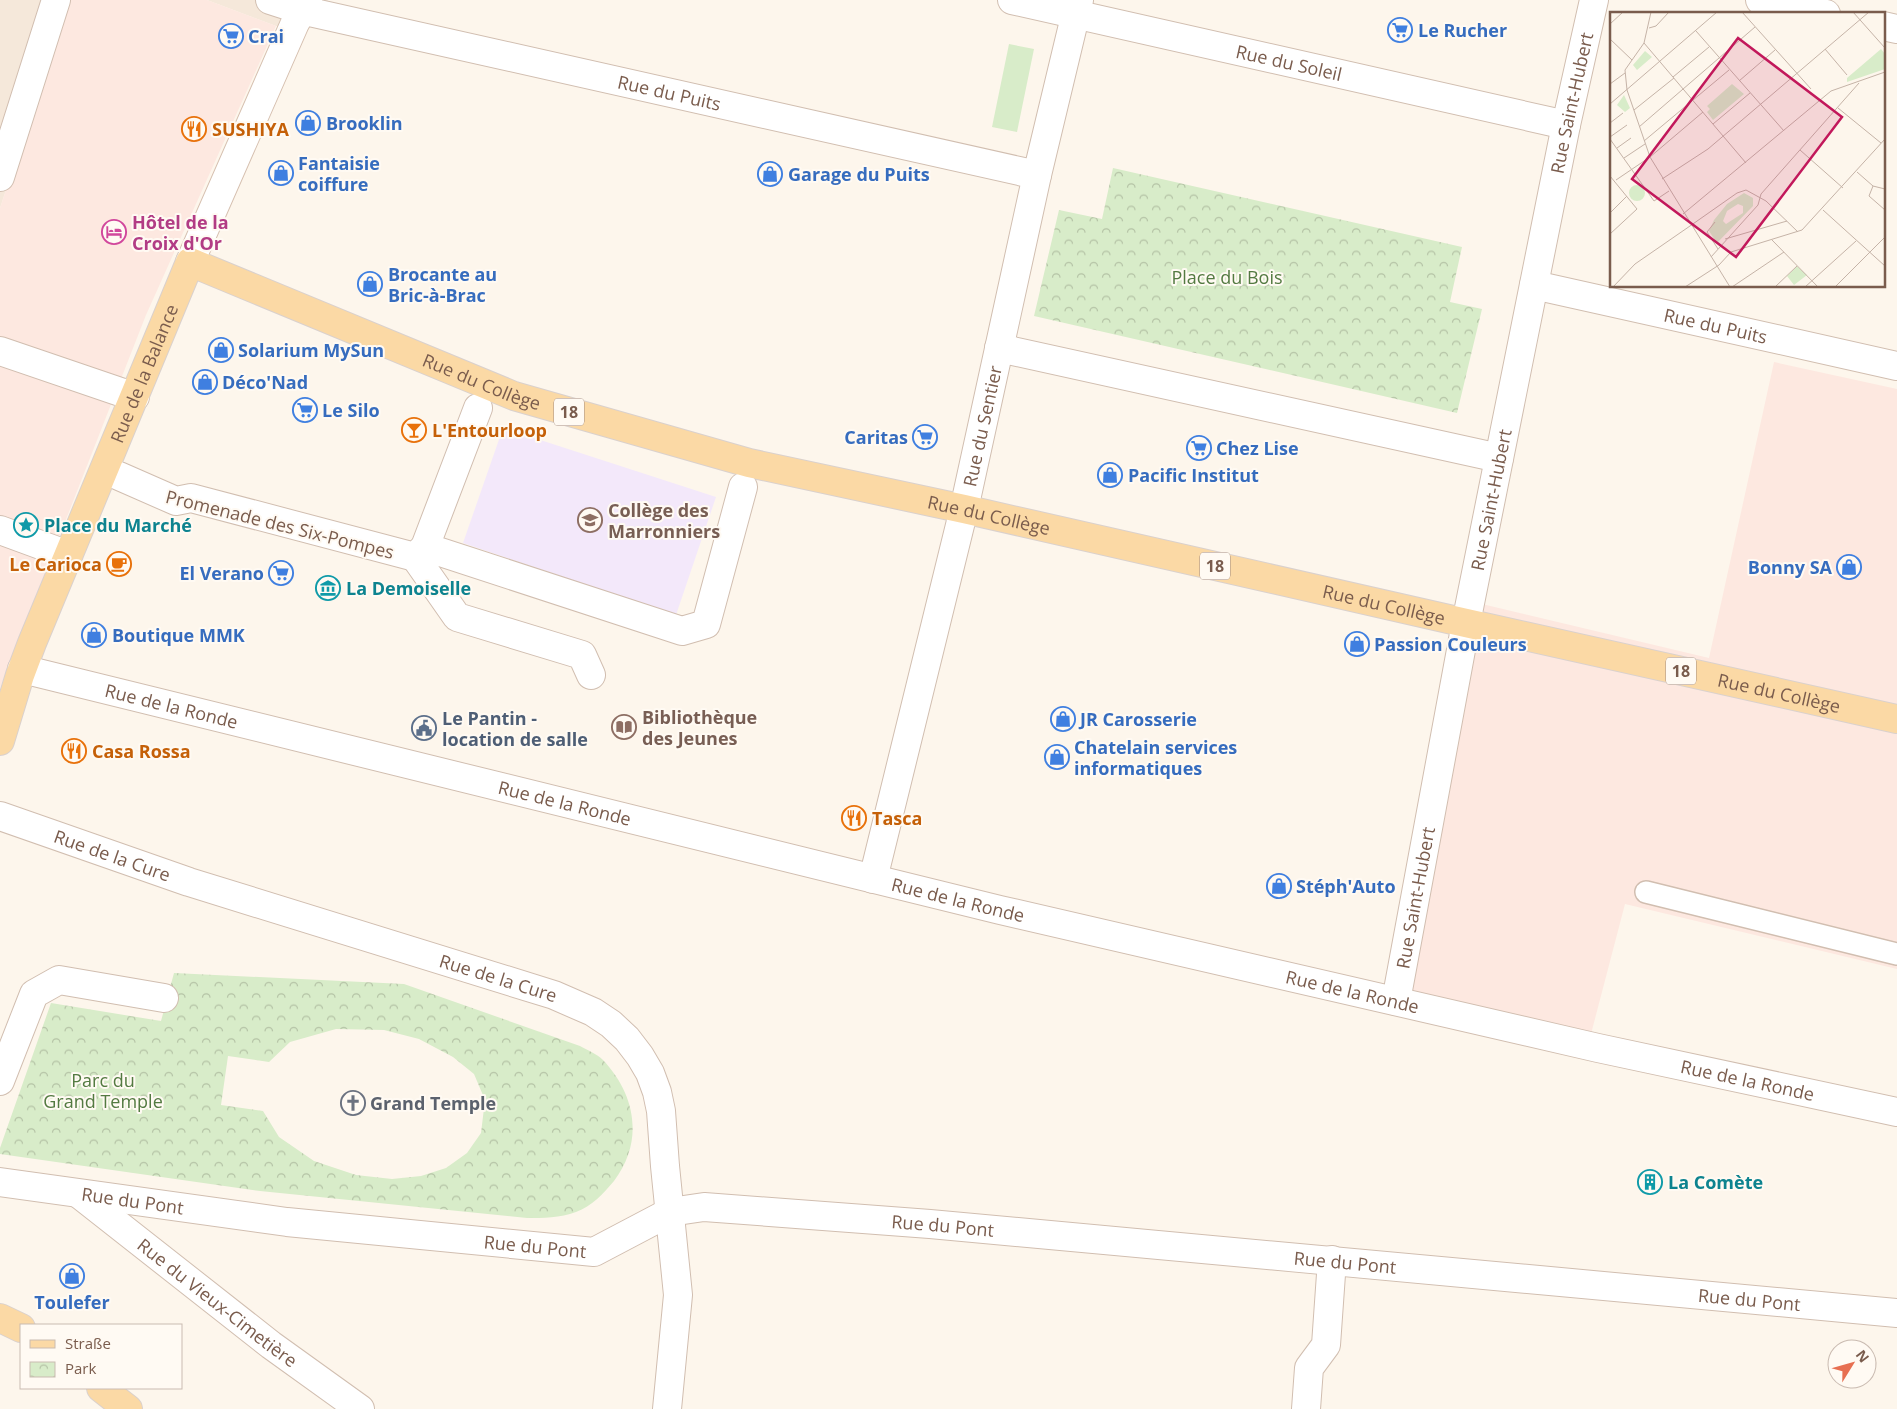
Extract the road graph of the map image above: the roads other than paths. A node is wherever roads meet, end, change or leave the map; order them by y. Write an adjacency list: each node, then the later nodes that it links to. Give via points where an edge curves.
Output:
1 (56, 0): 13 (street)
2 (270, 0): 6 (street, Rue du Puits)
3 (1012, 0): 7 (street, Rue du Soleil)
4 (1594, 0): 11 (street, Rue Saint-Hubert)
5 (1760, 0): 8 (street)
6 (305, 5): 12 (street, Rue du Puits); 14 (street, Rue de la Balance)
7 (1078, 7): 11 (street, Rue du Soleil); 12 (street, Rue du Sentier)
8 (1817, 12)
9 (1884, 26): 10 (street)
10 (1897, 29)
11 (1566, 125): 15 (street, Rue Saint-Hubert)
12 (1037, 175): 16 (street, Rue du Sentier)
13 (0, 177)
14 (190, 262): 19 (main road, Rue de la Balance); 24 (main road, Rue du Collège / 18, via 514,396 749,463)
15 (1534, 285): 18 (street, Rue du Puits); 21 (street, Rue Saint-Hubert)
16 (999, 348): 21 (street); 24 (street, Rue du Sentier)
17 (0, 352): 19 (street)
18 (1897, 366)
19 (135, 397): 27 (main road, Rue de la Balance)
20 (478, 408): 26 (street)
21 (1499, 458): 28 (street, Rue Saint-Hubert)
22 (119, 476): 26 (street, Promenade des Six-Pompes, via 176,501 192,498)
23 (743, 486): 26 (street, Promenade des Six-Pompes, via 706,624 682,631)
24 (964, 509): 28 (main road, Rue du Collège / 18); 34 (street, Rue du Sentier)
25 (3, 534): 27 (street)
26 (420, 552): 30 (street, Promenade des Six-Pompes, via 457,617 582,655)
27 (68, 555): 29 (main road, Rue de la Balance)
28 (1466, 623): 31 (main road, Rue du Collège / 18); 38 (street, Rue Saint-Hubert)
29 (14, 670): 32 (main road, Rue de la Balance); 34 (street, Rue de la Ronde)
30 (591, 675)
31 (1897, 719)
32 (0, 741)
33 (0, 816): 43 (street, Rue de la Cure, via 189,882 554,995 593,1012 627,1039 650,1073 661,1111)
34 (873, 879): 38 (street, Rue de la Ronde)
35 (1646, 892): 36 (lane)
36 (1897, 954)
37 (164, 998): 39 (street, via 59,980 34,994)
38 (1396, 1001): 40 (street, Rue de la Ronde)
39 (0, 1081)
40 (1897, 1112)
41 (0, 1182): 42 (street, Rue du Pont)
42 (78, 1193): 43 (street, Rue du Pont, via 286,1222 594,1252); 50 (street, Rue du Vieux-Cimetière, via 271,1345)
43 (670, 1212): 44 (street, Rue du Pont, via 704,1207); 51 (street, Rue de la Cure, via 678,1294)
44 (1332, 1260): 45 (street, Rue du Pont); 52 (street, via 1326,1345 1309,1368)
45 (1897, 1313)
46 (0, 1318): 47 (main road)
47 (20, 1328)
48 (101, 1389): 49 (main road)
49 (128, 1409)
50 (360, 1409)
51 (667, 1409)
52 (1306, 1409)

